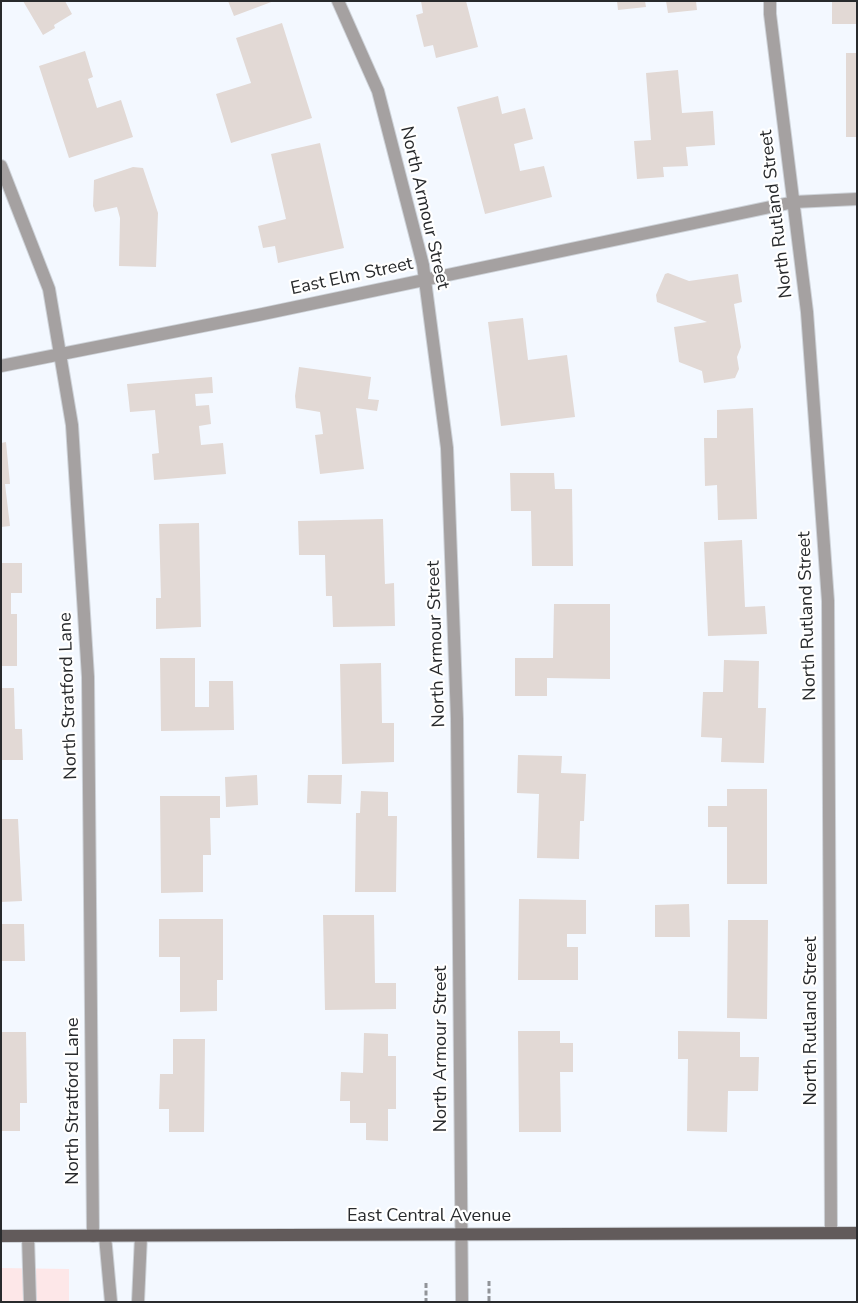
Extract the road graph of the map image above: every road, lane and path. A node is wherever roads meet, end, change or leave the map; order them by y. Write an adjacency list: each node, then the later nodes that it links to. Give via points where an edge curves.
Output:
1 (338, 1): 6 (street, North Armour Street, via 378,91 423,265)
2 (770, 1): 5 (street, North Rutland Street)
3 (1, 166): 7 (street, North Stratford Lane, via 49,290)
4 (857, 199): 5 (street, East Elm Street)
5 (794, 202): 6 (street, East Elm Street); 9 (street, North Rutland Street, via 807,312 828,601)
6 (424, 280): 7 (street, East Elm Street); 11 (street, North Armour Street, via 447,448 457,720)
7 (60, 354): 8 (street, East Elm Street); 14 (street, North Stratford Lane, via 72,425 88,676)
8 (1, 366)
9 (831, 1233): 10 (main road, East Central Avenue); 11 (main road, East Central Avenue)
10 (857, 1233)
11 (461, 1234): 15 (main road, East Central Avenue); 22 (street, North Armour Street)
12 (1, 1236): 13 (main road, East Central Avenue)
13 (28, 1236): 14 (main road, East Central Avenue); 18 (street)
14 (99, 1236): 15 (main road, East Central Avenue); 19 (street, North Stratford Lane)
15 (141, 1236): 20 (street)
16 (489, 1282): 23 (path)
17 (426, 1283): 21 (path)
18 (30, 1302)
19 (111, 1302)
20 (138, 1302)
21 (426, 1302)
22 (462, 1302)
23 (489, 1302)

